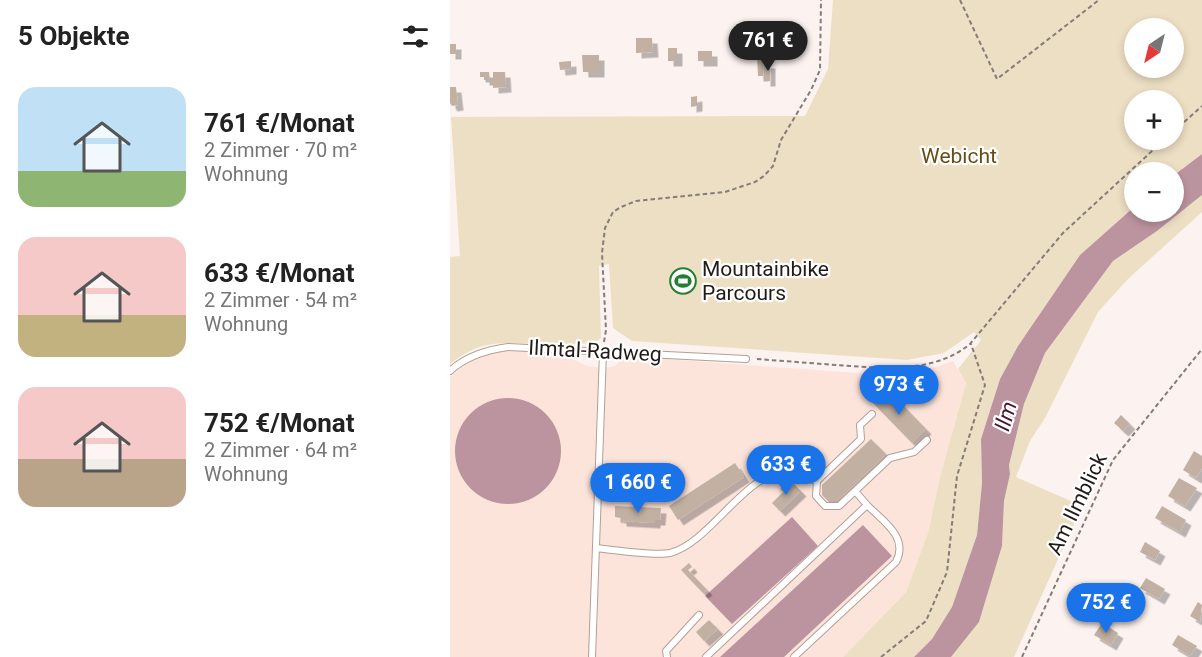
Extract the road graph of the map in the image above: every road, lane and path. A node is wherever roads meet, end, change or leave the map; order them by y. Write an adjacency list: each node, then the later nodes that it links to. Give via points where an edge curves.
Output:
1 (820, 0): 9 (path, via 820,70 781,140 773,166 764,176 725,192 636,201 613,213 605,228 602,253 606,330)
2 (960, 0): 3 (path, via 997,79)
3 (1099, 0)
4 (1202, 106): 5 (path)
5 (1184, 122)
6 (1153, 150): 7 (path, via 1063,233)
7 (970, 344): 10 (path, via 950,357 916,366); 23 (path, via 985,385 957,476 947,572 926,621)
8 (1202, 349): 24 (path, Am Ilmblick, via 1113,460)
9 (603, 352): 10 (lane, Ilmtal-Radweg); 11 (lane, Ilmtal-Radweg, via 493,349 459,363); 17 (lane)
10 (746, 358)
11 (450, 371)
12 (872, 414): 14 (lane, via 860,426 861,439)
13 (927, 440): 15 (lane, via 914,452 890,458)
14 (817, 481): 15 (lane, via 816,496 825,506 839,506); 17 (lane, via 789,472 771,474 689,545 669,554)
15 (855, 491): 16 (lane)
16 (867, 505): 21 (lane); 22 (lane, via 896,534 900,553 896,562)
17 (596, 548): 19 (lane)
18 (699, 615): 20 (lane, via 666,651)
19 (592, 657)
20 (668, 657)
21 (706, 657)
22 (794, 657)
23 (881, 657)
24 (1022, 657)

